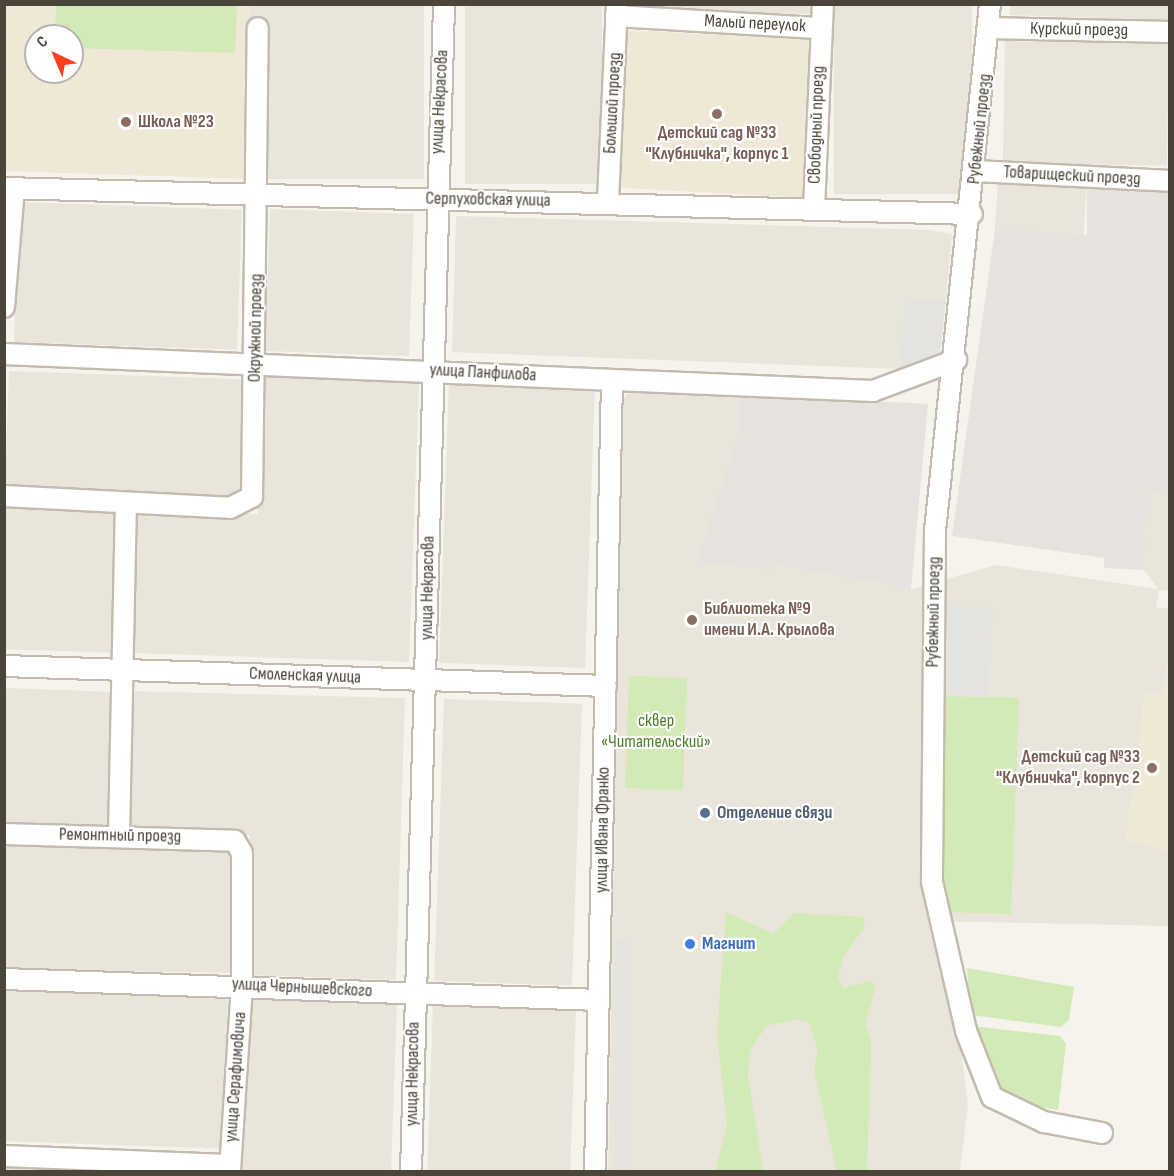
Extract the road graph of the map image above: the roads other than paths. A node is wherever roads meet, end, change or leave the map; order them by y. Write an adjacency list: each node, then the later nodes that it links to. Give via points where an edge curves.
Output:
1 (444, 4): 13 (street, улица Некрасова)
2 (823, 4): 6 (street, Свободный проезд)
3 (990, 4): 7 (street, Рубежный проезд)
4 (616, 10): 6 (street, Малый переулок); 14 (street, Большой проезд)
5 (258, 28): 12 (street, Окружной проезд)
6 (821, 28): 15 (street, Свободный проезд)
7 (989, 28): 8 (street, Курский проезд); 9 (street, Рубежный проезд)
8 (1170, 32)
9 (975, 171): 10 (street, Товарищеский проезд); 16 (street, Рубежный проезд)
10 (1170, 181)
11 (9, 188): 12 (street, Серпуховская улица); 17 (street)
12 (259, 196): 13 (street, Серпуховская улица); 20 (street, Окружной проезд)
13 (435, 200): 14 (street, Серпуховская улица); 21 (street, улица Некрасова)
14 (608, 201): 15 (street, Серпуховская улица)
15 (814, 209): 16 (street, Серпуховская улица)
16 (972, 214): 19 (street, Рубежный проезд)
17 (4, 307)
18 (4, 354): 20 (street, улица Панфилова)
19 (956, 360): 22 (street, улица Панфилова, via 873,391); 36 (street, Рубежный проезд, via 934,531 930,841 936,908 966,1031 992,1097 1044,1122)
20 (254, 363): 21 (street, улица Панфилова); 24 (street, Окружной проезд, via 255,488 248,504 230,508)
21 (434, 370): 22 (street, улица Панфилова); 27 (street, улица Некрасова)
22 (612, 381): 28 (street, улица Ивана Франко)
23 (4, 495): 24 (street, Окружной проезд)
24 (126, 503): 26 (street)
25 (4, 666): 26 (street, Смоленская улица)
26 (123, 670): 27 (street, Смоленская улица); 30 (street)
27 (426, 680): 28 (street, Смоленская улица); 34 (street, улица Некрасова)
28 (606, 686): 35 (street, улица Ивана Франко)
29 (4, 834): 30 (street, Ремонтный проезд)
30 (118, 836): 31 (street, Ремонтный проезд)
31 (235, 842): 33 (street, улица Серафимовича, via 242,853)
32 (4, 979): 33 (street, улица Чернышевского)
33 (242, 985): 34 (street, улица Чернышевского); 38 (street, улица Серафимовича)
34 (414, 994): 35 (street, улица Чернышевского); 39 (street, улица Некрасова)
35 (599, 999): 40 (street, улица Ивана Франко)
36 (1102, 1133)
37 (4, 1156): 38 (street)
38 (230, 1168)
39 (411, 1172)
40 (595, 1172)

